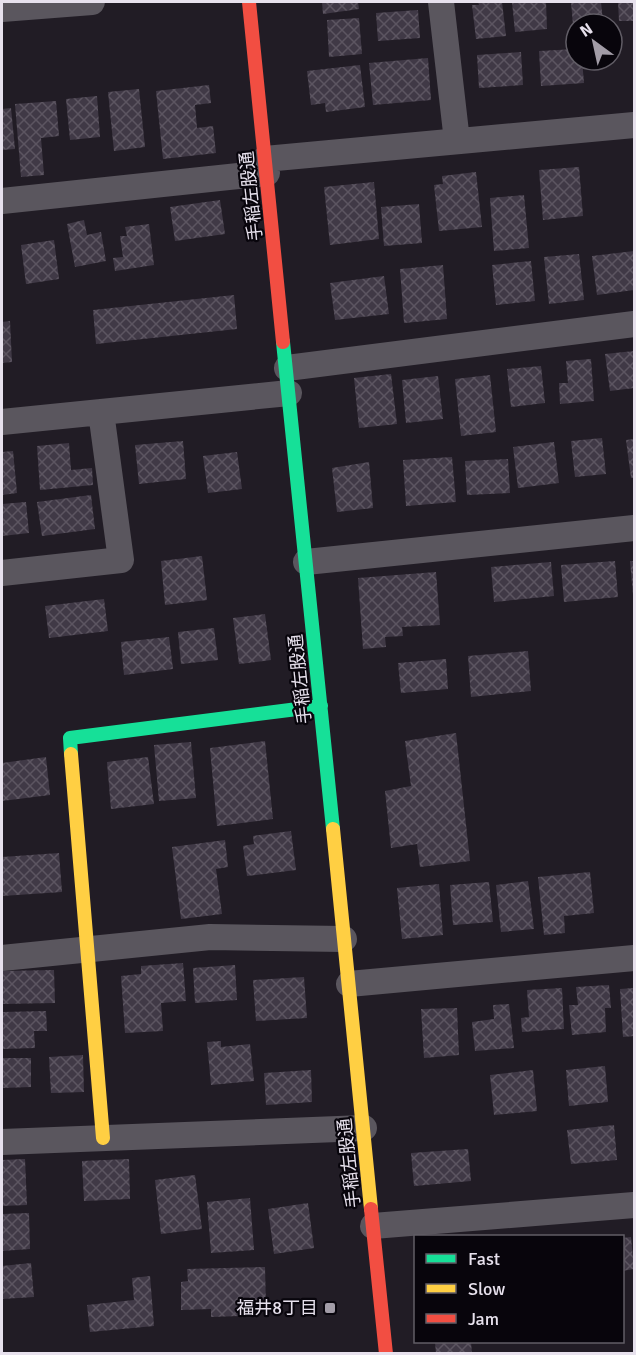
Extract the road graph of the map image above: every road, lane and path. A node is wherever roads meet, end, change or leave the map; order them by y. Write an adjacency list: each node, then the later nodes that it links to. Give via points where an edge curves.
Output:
1 (92, 2): 4 (street)
2 (249, 2): 7 (main road, 手稲左股通)
3 (441, 2): 6 (street)
4 (2, 9)
5 (634, 125): 6 (street)
6 (457, 141): 7 (street)
7 (266, 166): 8 (street); 10 (main road, 手稲左股通)
8 (2, 201)
9 (634, 324): 10 (street)
10 (287, 368): 11 (main road, 手稲左股通)
11 (289, 393): 12 (street); 15 (main road, 手稲左股通)
12 (101, 412): 13 (street); 16 (street, via 121,560)
13 (2, 422)
14 (634, 528): 15 (street)
15 (306, 562): 17 (main road, 手稲左股通)
16 (2, 573)
17 (321, 706): 18 (main road, 手稲左股通); 19 (main road, via 70,738)
18 (344, 939): 19 (street, via 210,938); 22 (main road, 手稲左股通)
19 (86, 950): 20 (street); 24 (main road)
20 (2, 958)
21 (634, 958): 22 (street)
22 (349, 984): 23 (main road, 手稲左股通)
23 (364, 1128): 24 (street); 27 (main road, 手稲左股通)
24 (103, 1138): 25 (street)
25 (2, 1142)
26 (634, 1205): 27 (street)
27 (374, 1226): 28 (main road, 手稲左股通)
28 (386, 1353)

